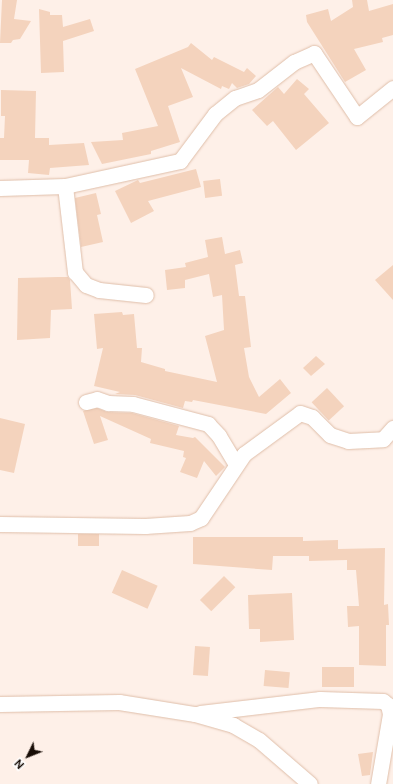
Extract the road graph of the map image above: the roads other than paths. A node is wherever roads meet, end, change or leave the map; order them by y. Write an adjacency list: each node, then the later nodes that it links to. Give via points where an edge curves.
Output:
1 (393, 88): 2 (street, via 357,117 314,53 294,62 258,90 235,98 215,114 180,161)
2 (65, 186): 3 (street); 4 (street, via 75,272 86,285 99,290)
3 (0, 188)
4 (146, 295)
5 (86, 402): 7 (street, via 97,399 108,403 133,404 208,424 219,436)
6 (393, 428): 7 (street, via 383,439 348,441 330,435 312,417 300,413 244,454)
7 (236, 464): 8 (street, via 201,518 190,523 145,526)
8 (0, 524)
9 (0, 704): 10 (street, via 119,702)
10 (195, 714): 11 (street, via 233,726 259,740); 12 (street, via 320,699 384,701 390,714)
11 (310, 784)
12 (378, 784)

